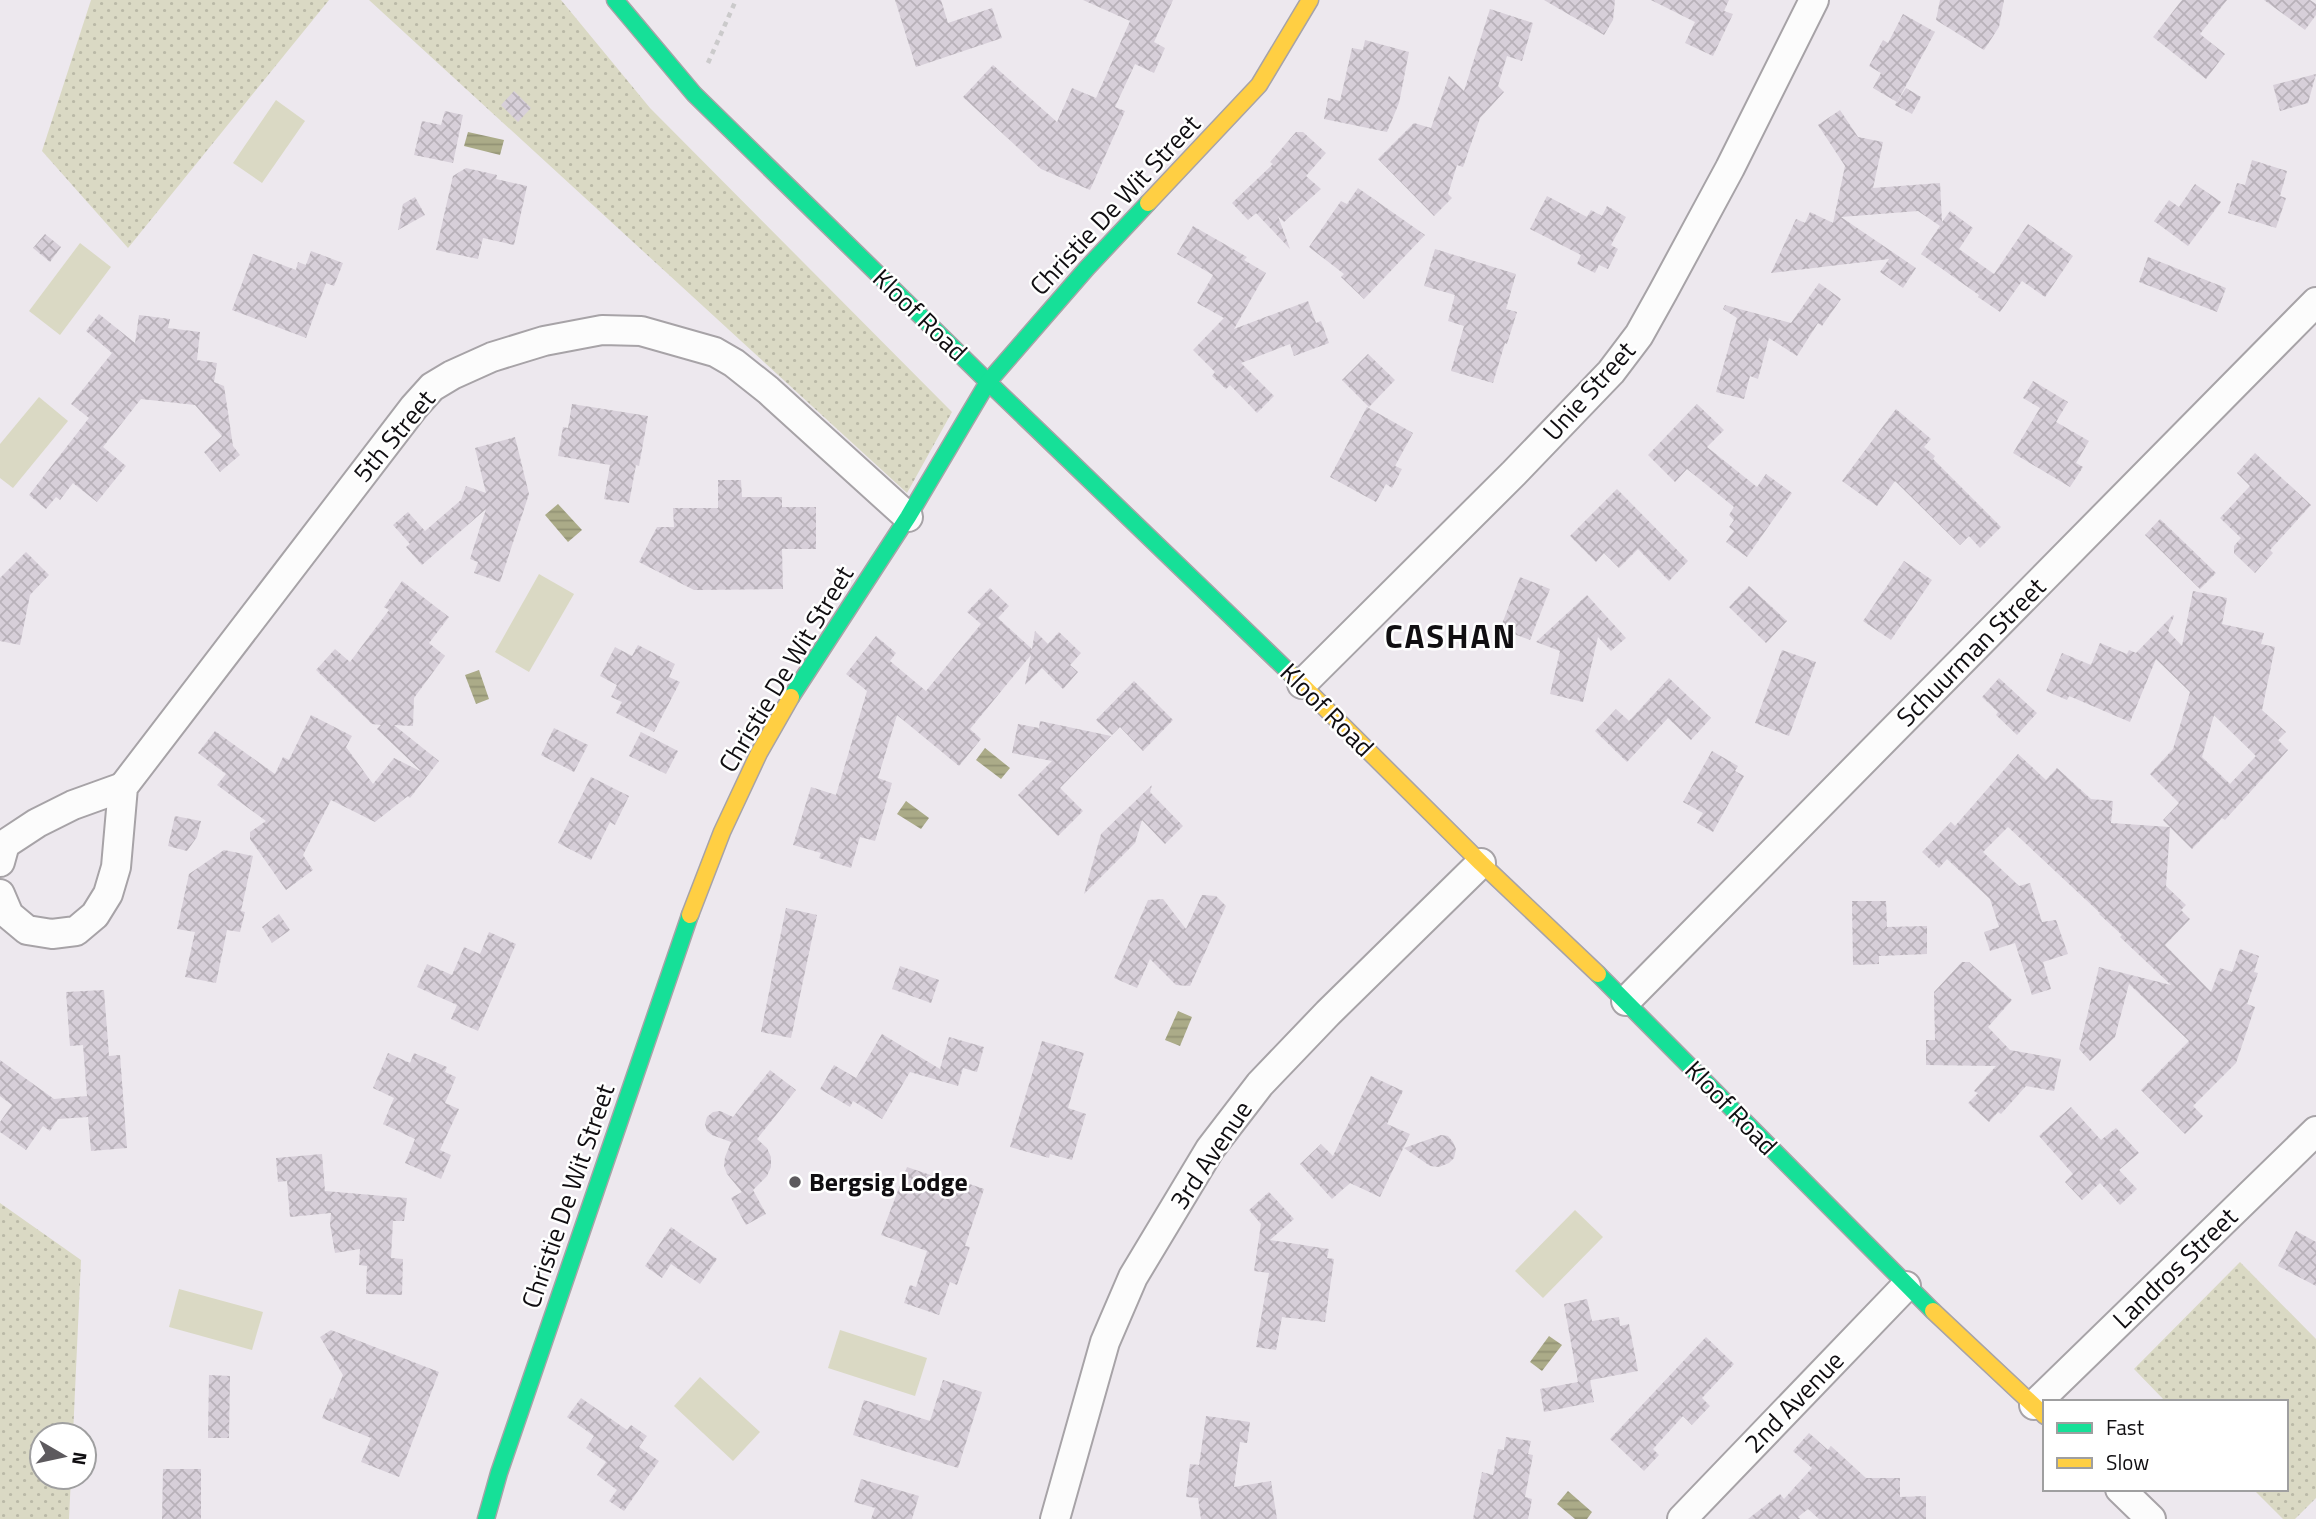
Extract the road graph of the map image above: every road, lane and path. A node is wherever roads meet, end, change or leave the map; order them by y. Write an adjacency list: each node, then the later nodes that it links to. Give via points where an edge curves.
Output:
1 (615, 0): 5 (street, Kloof Road)
2 (736, 0): 5 (path)
3 (1310, 0): 7 (street, Christie De Wit Street, via 1259,85 1087,268)
4 (1814, 0): 9 (street, Unie Street, via 1639,335 1611,372 1514,473)
5 (694, 94): 7 (street, Kloof Road)
6 (2316, 302): 14 (street, Schuurman Street)
7 (988, 382): 8 (street, Christie De Wit Street); 9 (street, Kloof Road)
8 (908, 517): 10 (street, 5th Street, via 768,390 715,352 641,331 602,330 492,357 432,387 414,407); 20 (street, Christie De Wit Street, via 792,696 722,832 672,965)
9 (1301, 684): 12 (street, Kloof Road)
10 (122, 787): 11 (street, via 37,823 5,844); 13 (street, via 116,867 95,915 76,930 52,934 27,930 9,915)
11 (0, 862)
12 (1481, 863): 14 (street, Kloof Road); 21 (street, 3rd Avenue, via 1260,1084 1210,1149 1133,1277 1105,1342)
13 (0, 894)
14 (1626, 1001): 16 (street, Kloof Road)
15 (2316, 1131): 17 (street, Landros Street)
16 (1906, 1286): 18 (street, Kloof Road); 22 (street, 2nd Avenue)
17 (2049, 1400)
18 (2039, 1410)
19 (2122, 1491): 23 (street)
20 (486, 1519)
21 (1055, 1519)
22 (1682, 1519)
23 (2151, 1519)

